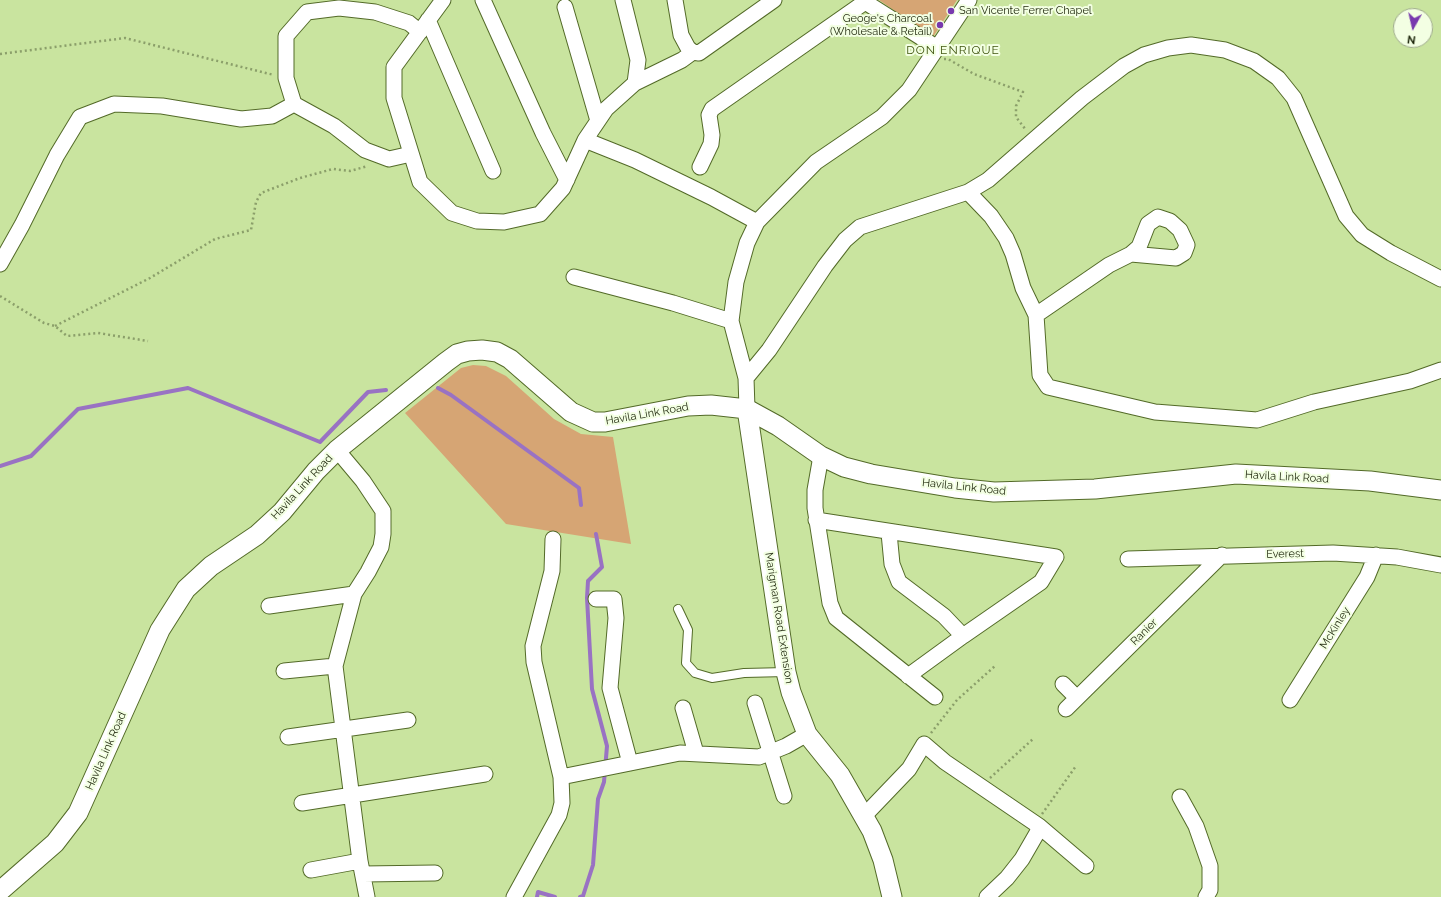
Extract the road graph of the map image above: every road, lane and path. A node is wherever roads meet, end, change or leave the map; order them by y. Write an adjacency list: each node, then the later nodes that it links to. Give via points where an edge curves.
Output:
1 (443, 0): 9 (street)
2 (483, 0): 23 (street)
3 (623, 0): 14 (street, via 638,60)
4 (676, 0): 10 (street, via 681,36)
5 (774, 0): 10 (street, via 699,53)
6 (969, 0): 11 (street)
7 (864, 1): 11 (street); 21 (street, via 712,108 709,115 711,144)
8 (565, 7): 16 (street)
9 (424, 26): 13 (street, via 375,12 339,8 307,12 286,36); 19 (street, via 394,67 394,98); 22 (street)
10 (693, 52): 14 (street)
11 (932, 53): 18 (path, via 974,74 1023,92 1016,106 1016,117); 25 (street, via 909,90 882,117 816,162)
12 (0, 54): 13 (path, via 125,38)
13 (286, 78): 15 (street)
14 (635, 83): 16 (street)
15 (294, 104): 20 (street, via 334,126 365,150); 27 (street, via 272,116 241,119 162,106 114,104 80,118 57,154)
16 (598, 121): 17 (street)
17 (585, 140): 23 (street); 25 (street, via 635,160)
18 (1034, 140): 24 (street, via 988,180); 29 (street, via 1112,75 1144,55 1191,45 1225,50 1254,61 1278,78 1294,98 1343,210 1362,235)
19 (410, 154): 20 (street); 23 (street, via 420,182 452,213 477,221 504,222 540,214)
20 (389, 159): 33 (path, via 350,171 333,168 261,193 256,202 251,230 215,239 150,278)
21 (700, 167)
22 (493, 171)
23 (567, 180)
24 (968, 192): 31 (street, via 991,216 1006,238 1023,288); 36 (street, via 860,227 845,240 825,266 769,350)
25 (757, 222): 32 (street, via 747,243 736,282)
26 (1131, 254): 31 (street, via 1109,265)
27 (0, 264)
28 (574, 278): 32 (street, via 673,302)
29 (1441, 279)
30 (0, 296): 33 (path)
31 (1036, 315): 35 (street, via 1040,375 1048,386 1155,412 1257,420 1314,402 1410,381)
32 (731, 321): 36 (street)
33 (55, 326): 34 (path, via 67,336 98,333)
34 (148, 341)
35 (1441, 370)
36 (746, 378): 37 (street)
37 (747, 409): 38 (street, Havila Link Road, via 711,405 688,406 593,422 571,412 510,358 498,352 468,351 457,354 446,362); 39 (street, Havila Link Road, via 778,426); 56 (street, Marigman Road Extension)
38 (337, 450): 48 (street, via 363,481 383,512 381,547); 88 (street, Havila Link Road, via 282,512 257,535 212,566 186,589 160,630 78,812 55,844)
39 (821, 456): 40 (street, Havila Link Road, via 844,467 871,474 994,492 1095,489 1236,474 1370,480); 41 (street, via 815,490)
40 (1441, 490)
41 (816, 520): 42 (street); 57 (street, via 830,603 836,618)
42 (889, 533): 52 (street, via 892,564 899,582 944,616); 52 (street, via 1056,557 1041,582)
43 (553, 539): 76 (street, via 552,571 533,646 534,662)
44 (1222, 555): 45 (street, Everest, via 1333,552); 46 (street, Everest); 60 (street, Ranier)
45 (1376, 555): 47 (street, Everest); 61 (street, McKinley, via 1367,577 1304,688)
46 (1128, 559)
47 (1441, 565)
48 (354, 594): 50 (street); 53 (street)
49 (596, 599): 73 (street, via 614,599 616,618 610,688)
50 (269, 606)
51 (678, 609): 56 (lane, via 688,630 686,663 695,673 712,678)
52 (963, 636): 57 (street)
53 (335, 666): 55 (street); 66 (street)
54 (995, 666): 70 (path, via 957,700)
55 (284, 671)
56 (786, 672): 67 (street, Marigman Road Extension, via 790,692)
57 (908, 676): 59 (street)
58 (1063, 684): 60 (street)
59 (935, 697)
60 (1078, 698): 64 (street, Ranier)
61 (1290, 700)
62 (755, 703): 72 (street)
63 (683, 708): 71 (street)
64 (1066, 709)
65 (408, 720): 66 (street)
66 (345, 730): 68 (street); 78 (street)
67 (808, 734): 72 (street); 82 (street, Marigman Road Extension, via 840,775)
68 (288, 737)
69 (1033, 739): 77 (path)
70 (924, 744): 77 (street, via 945,762); 82 (street, via 909,769)
71 (696, 753): 72 (street, via 758,757); 73 (street, via 680,753)
72 (770, 753): 79 (street)
73 (630, 763): 76 (street)
74 (1076, 766): 83 (path)
75 (485, 774): 78 (street)
76 (561, 777): 90 (street, via 560,815)
77 (981, 786): 83 (street)
78 (353, 796): 81 (street); 85 (street)
79 (784, 796)
80 (1180, 797): 93 (street, via 1196,826 1210,866 1210,890)
81 (302, 803)
82 (864, 816): 91 (street, Marigman Road Extension, via 883,860)
83 (1037, 825): 84 (street); 92 (street, via 1037,834 1022,859)
84 (1086, 866)
85 (361, 868): 86 (street); 87 (street); 89 (street)
86 (311, 870)
87 (435, 873)
88 (0, 891)
89 (367, 897)
90 (514, 897)
91 (892, 897)
92 (987, 897)
93 (1206, 897)

